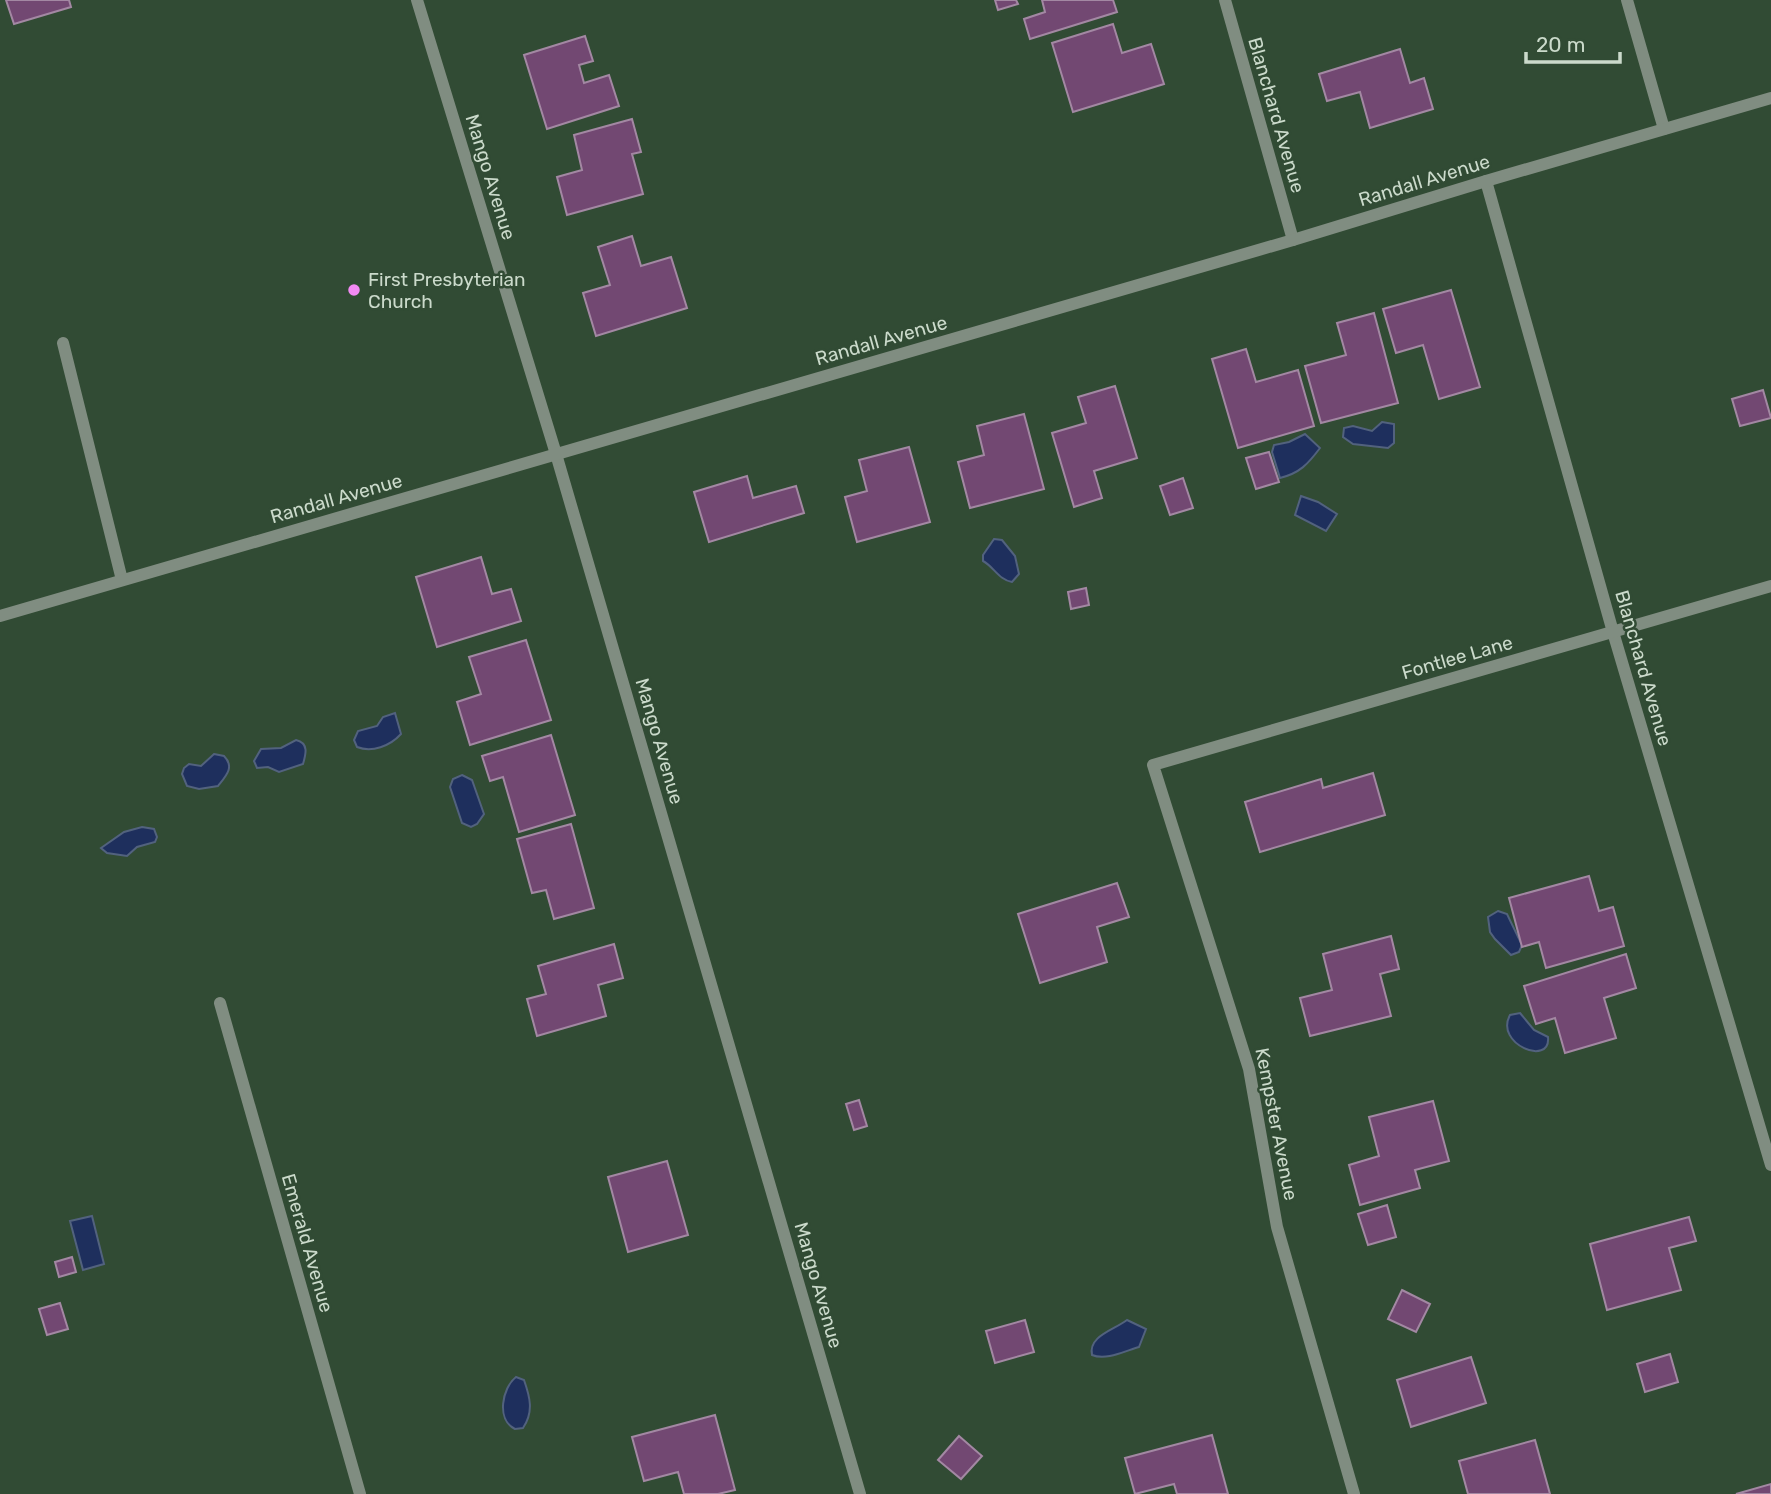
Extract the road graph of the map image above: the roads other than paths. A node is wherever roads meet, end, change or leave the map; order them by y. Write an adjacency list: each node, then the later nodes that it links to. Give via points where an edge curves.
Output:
1 (417, 0): 9 (street, Mango Avenue)
2 (1225, 0): 7 (street, Blanchard Avenue)
3 (1627, 0): 5 (street)
4 (1771, 98): 5 (street, Randall Avenue)
5 (1664, 129): 6 (street, Randall Avenue)
6 (1486, 181): 7 (street, Randall Avenue); 13 (street, Blanchard Avenue)
7 (1293, 240): 9 (street, Randall Avenue)
8 (62, 343): 10 (street)
9 (556, 454): 10 (street, Randall Avenue); 18 (street, Mango Avenue)
10 (122, 580): 12 (street, Randall Avenue)
11 (1771, 586): 13 (street, Fontlee Lane)
12 (0, 615)
13 (1613, 632): 14 (street, Fontlee Lane); 16 (street, Blanchard Avenue)
14 (1153, 765): 19 (street, Kempster Avenue, via 1250,1069 1277,1227)
15 (220, 1003): 17 (street, Emerald Avenue)
16 (1771, 1165)
17 (360, 1494)
18 (860, 1494)
19 (1354, 1494)

